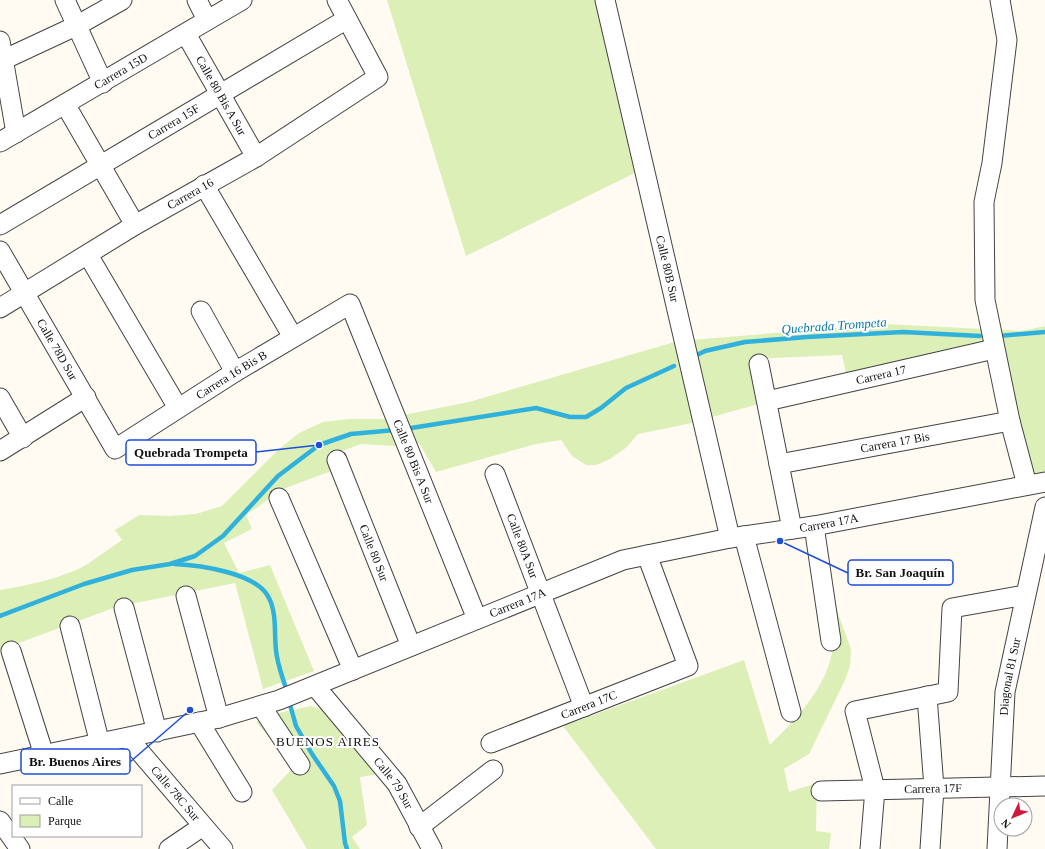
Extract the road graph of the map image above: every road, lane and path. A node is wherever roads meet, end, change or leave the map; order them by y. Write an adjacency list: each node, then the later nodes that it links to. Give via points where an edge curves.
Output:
1 (65, 0): 10 (street)
2 (122, 0): 10 (street)
3 (197, 0): 8 (street)
4 (242, 0): 8 (street, Carrera 15D)
5 (337, 0): 9 (street)
6 (606, 0): 49 (street, Calle 80B Sur)
7 (1000, 0): 30 (street, via 1007,40 992,163 984,202 985,300)
8 (207, 20): 11 (street, Carrera 15D)
9 (347, 20): 15 (street, Carrera 15F); 18 (street, Carrera 16, via 378,77)
10 (78, 25): 13 (street); 14 (street)
11 (186, 34): 14 (street, Carrera 15D); 15 (street, Calle 80 Bis A Sur)
12 (0, 41): 13 (street)
13 (3, 60): 17 (street)
14 (103, 83): 16 (street, Carrera 15D)
15 (221, 94): 18 (street, Calle 80 Bis A Sur); 19 (street, Carrera 15F)
16 (65, 104): 17 (street, Carrera 15D); 19 (street)
17 (8, 138)
18 (256, 157): 20 (street, Carrera 16)
19 (100, 164): 21 (street, Carrera 15F); 22 (street)
20 (204, 185): 22 (street, Carrera 16); 29 (street)
21 (0, 224)
22 (135, 225): 24 (street, Carrera 16)
23 (0, 251): 25 (street, Calle 78D Sur)
24 (88, 255): 25 (street, Carrera 16); 36 (street)
25 (24, 292): 27 (street, Carrera 16); 33 (street, Calle 78D Sur)
26 (350, 304): 29 (street, Carrera 16 Bis B); 55 (street, Calle 80 Bis A Sur)
27 (0, 308)
28 (200, 311): 32 (street)
29 (293, 337): 32 (street, Carrera 16 Bis B)
30 (994, 349): 35 (street, Carrera 17); 37 (street)
31 (759, 364): 35 (street)
32 (235, 372): 36 (street, Carrera 16 Bis B)
33 (86, 397): 38 (street); 39 (street, Calle 78D Sur)
34 (0, 398): 38 (street)
35 (767, 401): 42 (street)
36 (178, 408): 39 (street, Carrera 16 Bis B)
37 (1010, 420): 42 (street, Carrera 17 Bis); 44 (street)
38 (23, 438): 40 (street)
39 (115, 449)
40 (0, 451)
41 (337, 460): 58 (street, Calle 80 Sur)
42 (779, 464): 48 (street)
43 (495, 474): 51 (street, Calle 80A Sur)
44 (1036, 483): 47 (street, Carrera 17A)
45 (279, 498): 60 (street)
46 (1045, 507): 52 (street, Diagonal 81 Sur)
47 (814, 526): 48 (street, Carrera 17A); 57 (street)
48 (792, 529): 49 (street, Carrera 17A)
49 (737, 537): 50 (street, Carrera 17A); 65 (street, Calle 80B Sur)
50 (647, 555): 51 (street, Carrera 17A, via 608,565); 64 (street, Carrera 17C, via 688,666)
51 (540, 593): 55 (street, Carrera 17A); 64 (street, Calle 80A Sur)
52 (1025, 595): 62 (street, via 952,608 948,692); 77 (street, Diagonal 81 Sur, via 1004,692)
53 (186, 596): 66 (street)
54 (124, 608): 68 (street)
55 (477, 619): 58 (street, Carrera 17A)
56 (70, 626): 71 (street)
57 (831, 641)
58 (411, 646): 60 (street, Carrera 17A)
59 (11, 651): 72 (street)
60 (353, 670): 61 (street, Carrera 17A)
61 (315, 686): 63 (street, Carrera 17A); 84 (street, Calle 79 Sur, via 397,784)
62 (927, 696): 78 (street); 79 (street, via 855,711)
63 (270, 703): 66 (street, Carrera 17A); 74 (street)
64 (584, 707): 70 (street, Carrera 17C)
65 (791, 712)
66 (219, 718): 67 (street, Carrera 17A)
67 (199, 722): 68 (street, Carrera 17A); 81 (street)
68 (157, 732): 69 (street, Carrera 17A)
69 (128, 738): 71 (street, Carrera 17A); 83 (street, Calle 78C Sur)
70 (490, 743)
71 (100, 744): 72 (street, Carrera 17A)
72 (44, 755): 73 (street, Carrera 17A)
73 (0, 764)
74 (300, 765)
75 (494, 770): 84 (street)
76 (1045, 786): 77 (street, Carrera 17F)
77 (1001, 787): 78 (street, Carrera 17F); 91 (street, Diagonal 81 Sur)
78 (934, 788): 79 (street, Carrera 17F); 90 (street)
79 (875, 789): 80 (street, Carrera 17F); 89 (street)
80 (821, 790)
81 (242, 792)
82 (0, 821): 85 (street)
83 (203, 826): 86 (street); 87 (street, Calle 78C Sur)
84 (420, 827): 88 (street, Calle 79 Sur)
85 (20, 849)
86 (169, 849)
87 (223, 849)
88 (432, 849)
89 (870, 849)
90 (930, 849)
91 (997, 849)

